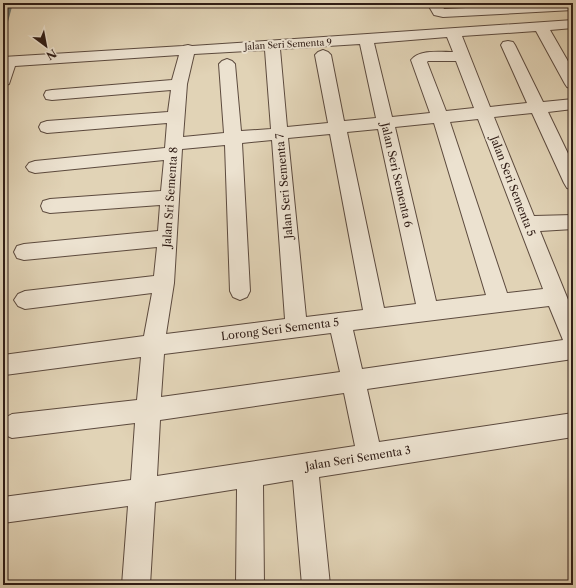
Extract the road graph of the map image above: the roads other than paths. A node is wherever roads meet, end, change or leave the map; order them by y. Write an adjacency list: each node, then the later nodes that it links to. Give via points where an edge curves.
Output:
1 (434, 3): 2 (street, via 442,14)
2 (573, 6)
3 (573, 24): 4 (street, Jalan Seri Sementa 9)
4 (541, 27): 5 (street, Jalan Seri Sementa 9); 16 (street)
5 (454, 33): 6 (street, Jalan Seri Sementa 9); 11 (street, Jalan Seri Sementa 5)
6 (366, 39): 7 (street, Jalan Seri Sementa 9); 23 (street, Jalan Seri Sementa 6)
7 (272, 45): 9 (street, Jalan Seri Sementa 9); 26 (street, Jalan Seri Sementa 7)
8 (508, 45): 19 (street)
9 (188, 49): 12 (street, Jalan Seri Sementa 9); 15 (street, Jalan Sri Sementa 8)
10 (323, 56): 25 (street)
11 (463, 56): 20 (street, Jalan Seri Sementa 5); 22 (street, via 426,57 419,60)
12 (6, 62): 14 (street)
13 (227, 64): 27 (street)
14 (3, 81)
15 (179, 84): 17 (street); 21 (street, Jalan Sri Sementa 8)
16 (573, 84)
17 (52, 95)
18 (573, 104): 19 (street)
19 (537, 107): 20 (street); 30 (street)
20 (485, 112): 22 (street); 34 (street, Jalan Seri Sementa 5)
21 (177, 117): 24 (street); 28 (street, Jalan Sri Sementa 8)
22 (440, 117): 23 (street); 41 (street)
23 (385, 122): 25 (street); 42 (street, Jalan Seri Sementa 6)
24 (47, 127)
25 (338, 127): 26 (street); 43 (street)
26 (280, 133): 27 (street); 45 (street, Jalan Seri Sementa 7)
27 (233, 138): 28 (street); 38 (street)
28 (173, 149): 29 (street); 31 (street, Jalan Sri Sementa 8)
29 (35, 167)
30 (573, 183)
31 (170, 197): 32 (street); 35 (street, Jalan Sri Sementa 8)
32 (50, 206)
33 (573, 222): 34 (street)
34 (528, 224): 39 (street, Jalan Seri Sementa 5)
35 (167, 238): 36 (street); 37 (street, Jalan Sri Sementa 8)
36 (24, 252)
37 (164, 284): 40 (street); 47 (street, Jalan Sri Sementa 8)
38 (240, 291)
39 (556, 296): 41 (street, Lorong Seri Sementa 5); 46 (street, Jalan Seri Sementa 5)
40 (25, 300)
41 (499, 302): 42 (street, Lorong Seri Sementa 5)
42 (428, 311): 43 (street, Lorong Seri Sementa 5)
43 (375, 317): 44 (street, Lorong Seri Sementa 5)
44 (340, 322): 45 (street, Lorong Seri Sementa 5); 50 (street)
45 (296, 327): 47 (street, Lorong Seri Sementa 5)
46 (573, 339)
47 (153, 344): 49 (street, Lorong Seri Sementa 5); 51 (street, Jalan Sri Sementa 8)
48 (573, 349): 50 (street)
49 (5, 364)
50 (353, 381): 51 (street); 54 (street)
51 (149, 410): 53 (street); 57 (street, Jalan Sri Sementa 8)
52 (573, 425): 54 (street, Jalan Seri Sementa 3)
53 (12, 426)
54 (370, 456): 55 (street, Jalan Seri Sementa 3)
55 (305, 466): 56 (street, Jalan Seri Sementa 3); 61 (street)
56 (250, 474): 57 (street, Jalan Seri Sementa 3); 60 (street)
57 (143, 491): 58 (street, Jalan Seri Sementa 3); 59 (street, Jalan Sri Sementa 8)
58 (3, 510)
59 (136, 585)
60 (250, 585)
61 (316, 585)

